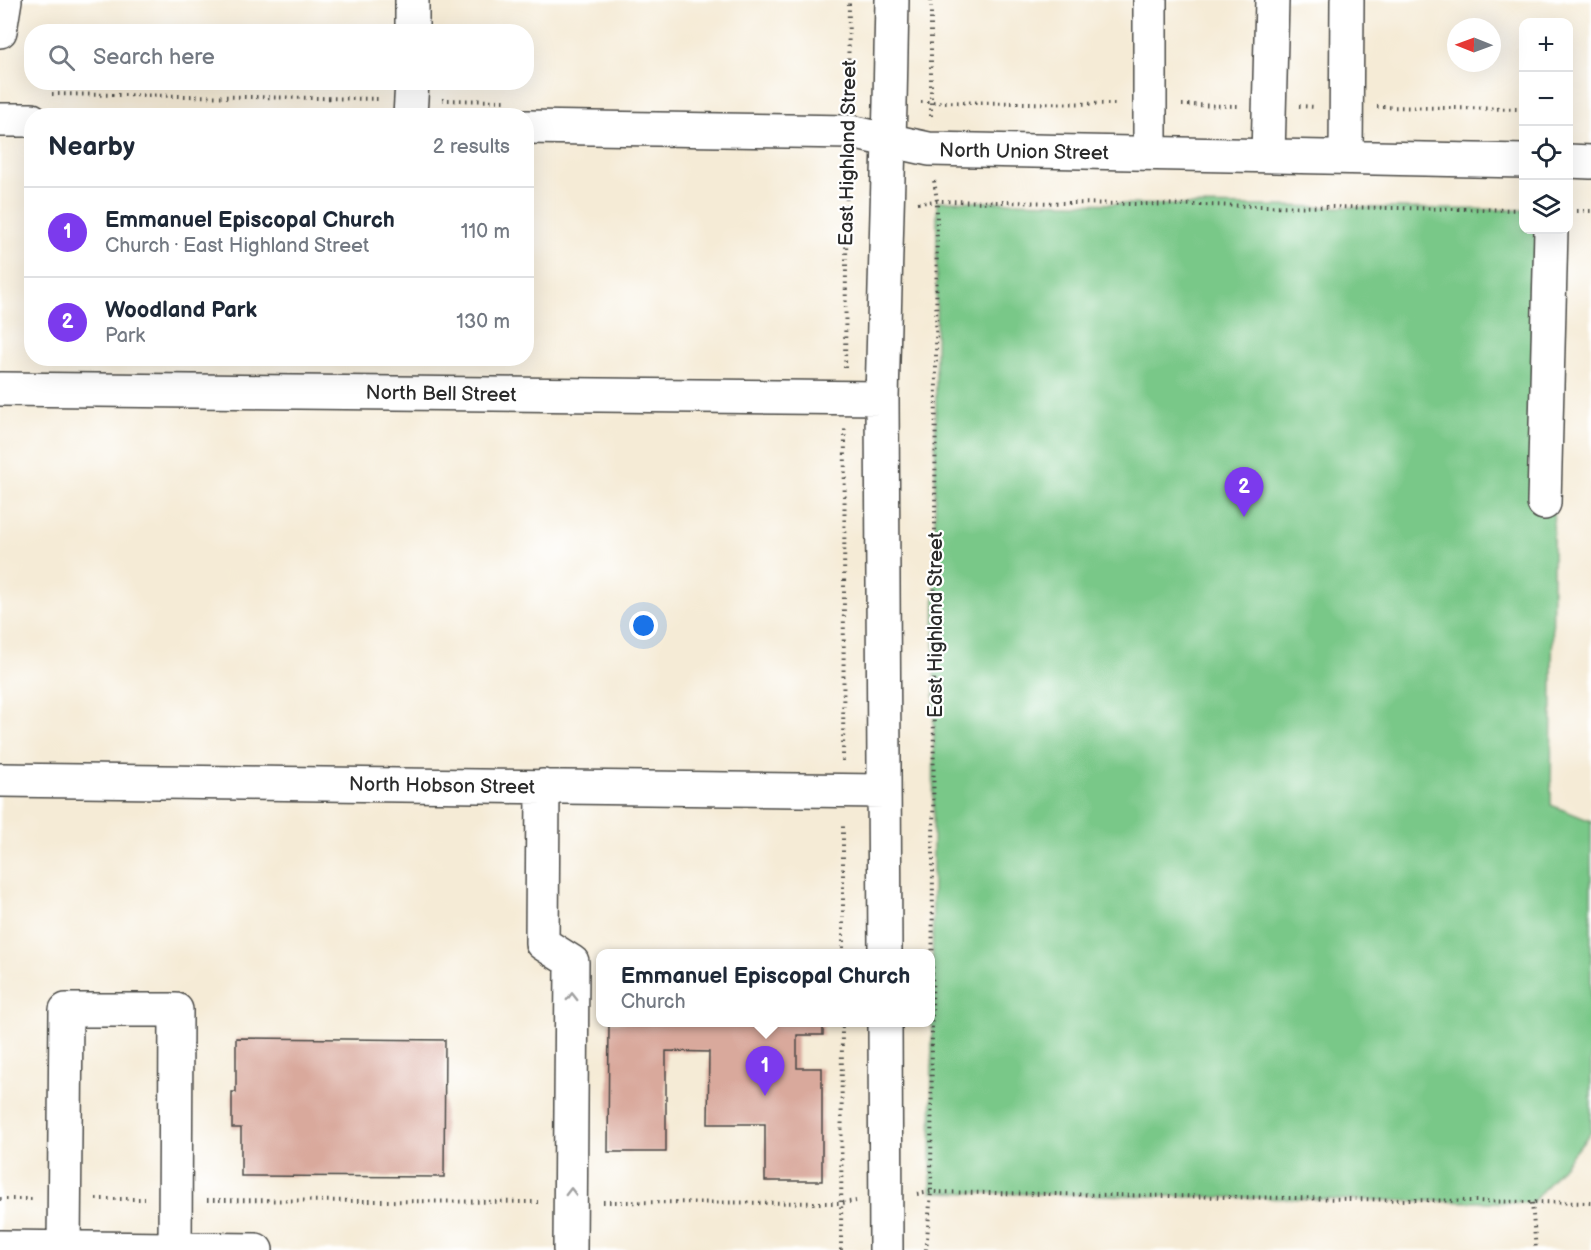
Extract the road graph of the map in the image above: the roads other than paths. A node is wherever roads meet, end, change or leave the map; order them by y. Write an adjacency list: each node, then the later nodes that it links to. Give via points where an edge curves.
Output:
1 (5, 0): 8 (street)
2 (412, 0): 7 (street)
3 (892, 0): 14 (street, East Highland Street)
4 (1150, 0): 15 (street)
5 (1272, 0): 16 (street)
6 (1347, 0): 17 (street)
7 (412, 24)
8 (0, 32)
9 (412, 90): 10 (street)
10 (410, 108)
11 (0, 120): 12 (street)
12 (24, 120)
13 (534, 127): 14 (street, North Union Street, via 851,132)
14 (889, 141): 15 (street, North Union Street, via 929,149); 23 (street, East Highland Street)
15 (1150, 153): 16 (street, North Union Street)
16 (1268, 155): 17 (street, North Union Street)
17 (1346, 157): 18 (street, North Union Street)
18 (1519, 161)
19 (1573, 161): 20 (street)
20 (1591, 162)
21 (1551, 234): 24 (street)
22 (0, 389): 23 (street, North Bell Street)
23 (882, 398): 27 (street, East Highland Street)
24 (1544, 503)
25 (0, 780): 26 (street, North Hobson Street)
26 (543, 786): 27 (street, North Hobson Street); 34 (street, one-way to 26, via 572,962 542,943)
27 (884, 791): 28 (street, East Highland Street)
28 (885, 949)
29 (885, 1027): 35 (street)
30 (0, 1247): 31 (street)
31 (64, 1248): 32 (street); 32 (street, via 66,1010 176,1010)
32 (175, 1249): 33 (street)
33 (256, 1250)
34 (570, 1250)
35 (886, 1250)

